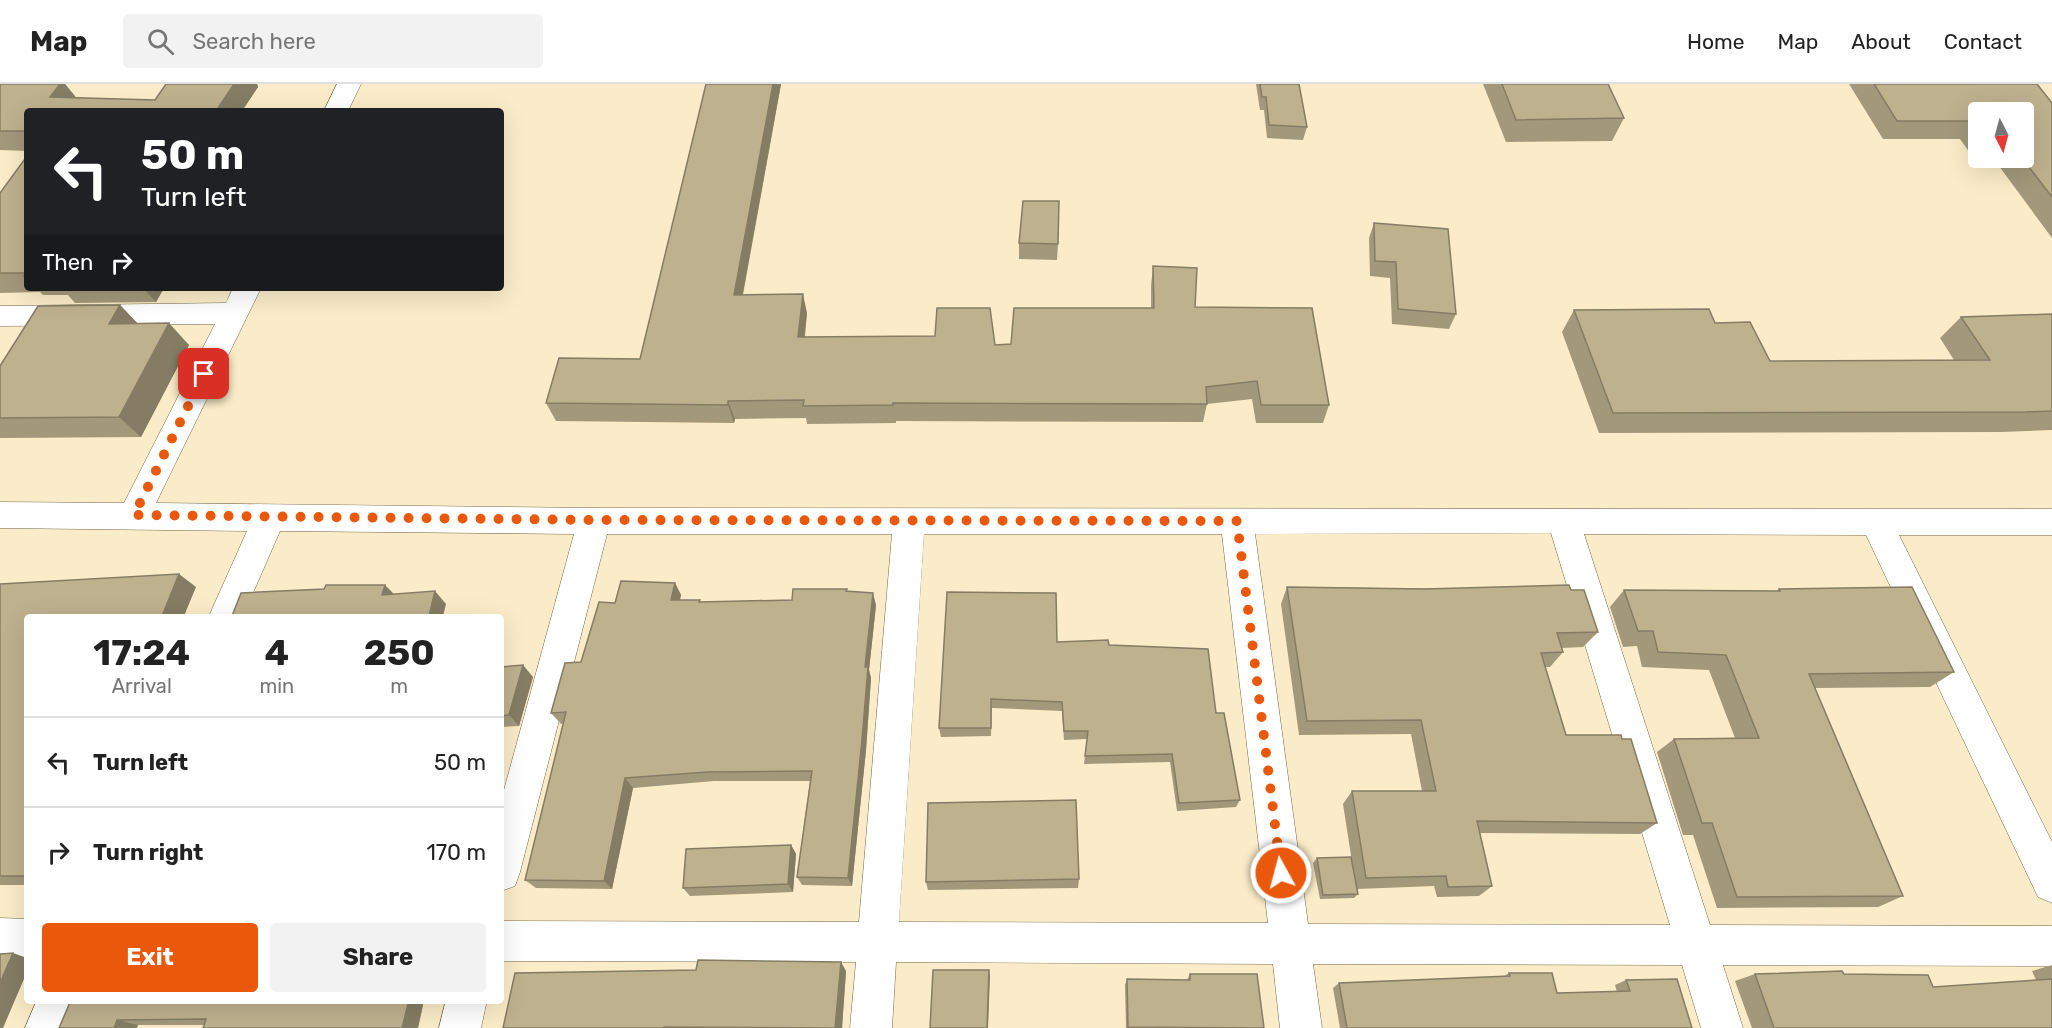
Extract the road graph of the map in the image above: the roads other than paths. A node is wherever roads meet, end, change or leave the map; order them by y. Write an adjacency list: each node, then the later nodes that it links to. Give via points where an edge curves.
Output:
1 (349, 84): 2 (street)
2 (337, 108)
3 (241, 301): 4 (street); 6 (street)
4 (0, 316)
5 (0, 515): 6 (street)
6 (134, 515): 7 (street)
7 (270, 516): 8 (street); 14 (street)
8 (594, 520): 9 (street); 15 (street)
9 (909, 520): 11 (street); 20 (street)
10 (1563, 520): 11 (street); 13 (street); 22 (street)
11 (1237, 521): 21 (street)
12 (2052, 522): 13 (street)
13 (1877, 523): 16 (street)
14 (227, 614)
15 (504, 861)
16 (2052, 883)
17 (0, 938): 18 (street)
18 (24, 939)
19 (504, 941): 20 (street)
20 (878, 942): 21 (street); 28 (street)
21 (1290, 944): 22 (street); 29 (street)
22 (1696, 946): 23 (street); 30 (street)
23 (2052, 946)
24 (56, 1004): 26 (street)
25 (466, 1004): 27 (street)
26 (46, 1028)
27 (460, 1028)
28 (871, 1028)
29 (1301, 1028)
30 (1722, 1028)

